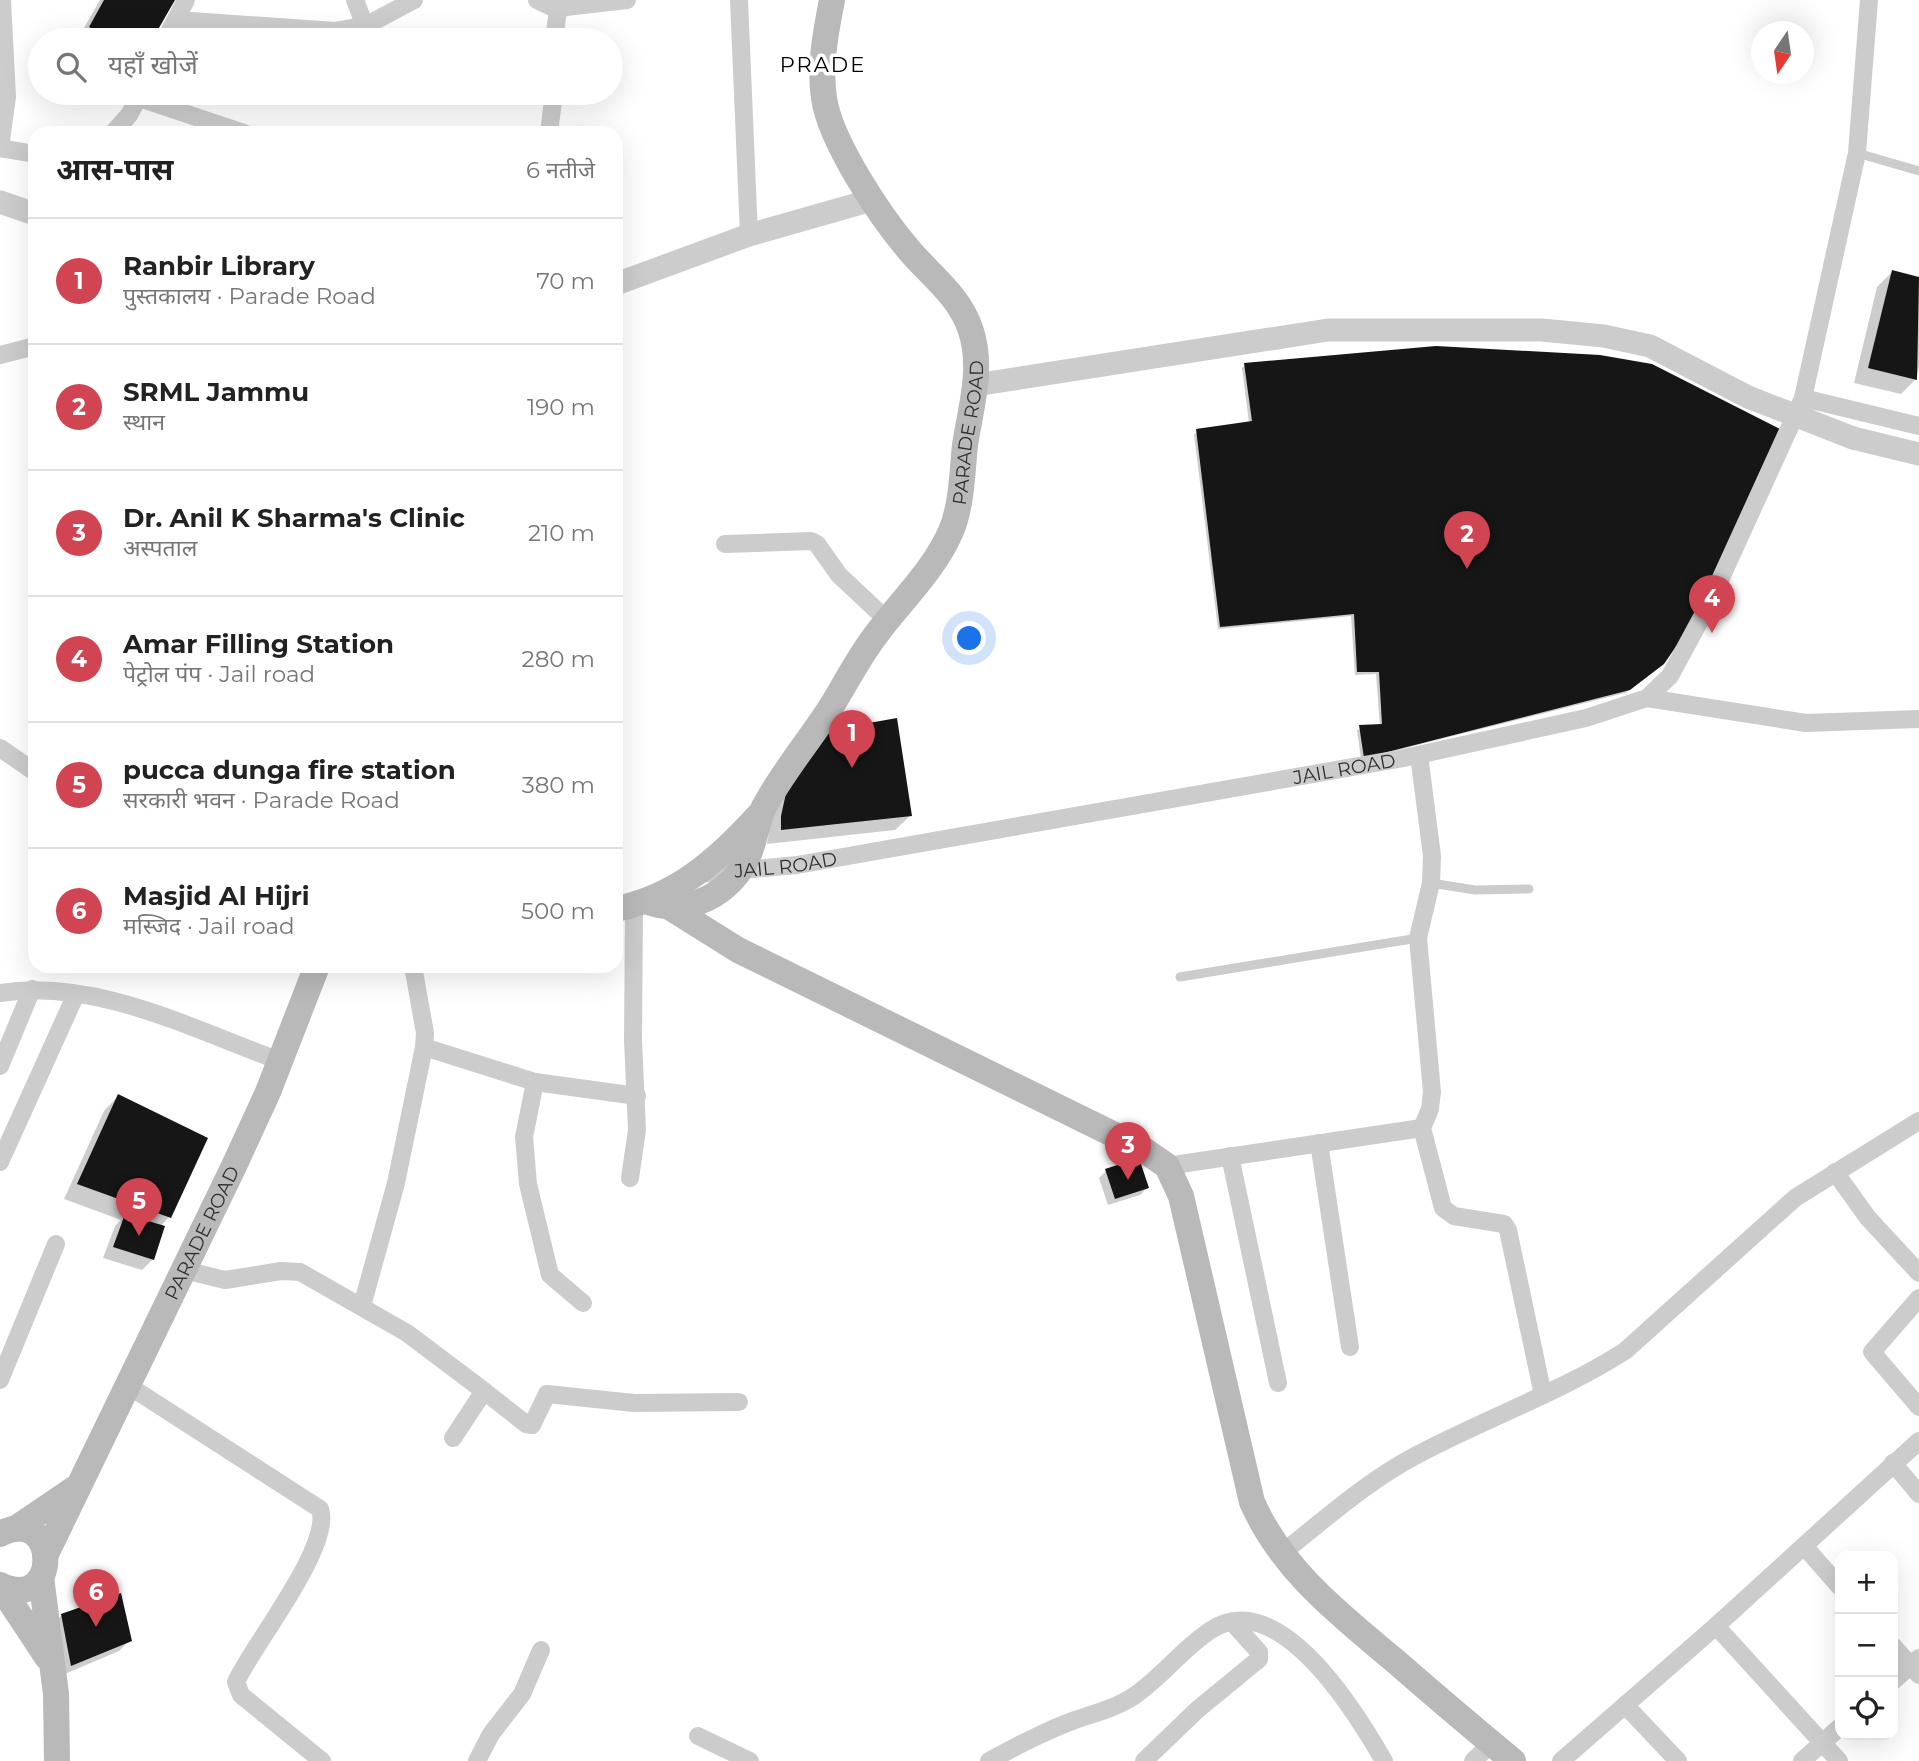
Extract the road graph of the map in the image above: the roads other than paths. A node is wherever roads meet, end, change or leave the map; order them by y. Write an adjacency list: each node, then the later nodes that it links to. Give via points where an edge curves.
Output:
1 (2, 0): 23 (street, via 7,97)
2 (186, 0): 11 (street)
3 (355, 0): 12 (street)
4 (414, 0): 12 (street)
5 (537, 0): 10 (street)
6 (627, 0): 10 (street)
7 (739, 0): 30 (street)
8 (832, 0): 27 (main road, PARADE ROAD, via 823,64 824,97 834,130)
9 (1869, 0): 25 (street, JAIL ROAD)
10 (558, 10): 16 (street)
11 (177, 20): 13 (street); 14 (street)
12 (365, 26): 15 (street)
13 (172, 28)
14 (292, 28)
15 (353, 28)
16 (556, 28)
17 (133, 105): 20 (street)
18 (167, 105): 21 (street)
19 (552, 105): 22 (street)
20 (118, 126)
21 (225, 126)
22 (550, 126)
23 (0, 148): 24 (street)
24 (28, 153)
25 (1857, 153): 26 (lane); 35 (street, JAIL ROAD)
26 (1919, 171)
27 (872, 200): 30 (street); 34 (main road, PARADE ROAD, via 964,311 977,359)
28 (0, 202): 29 (street)
29 (28, 212)
30 (749, 235): 31 (street)
31 (623, 281)
32 (28, 348): 33 (street)
33 (0, 355)
34 (975, 385): 37 (street, bridge, via 1328,330 1542,330 1604,335 1650,346 1748,397 1853,438); 39 (main road, PARADE ROAD, via 951,531)
35 (1803, 398): 36 (street); 40 (street, JAIL ROAD, via 1710,603 1670,676)
36 (1919, 426)
37 (1919, 454)
38 (725, 544): 39 (street, via 811,541)
39 (888, 621): 45 (main road, PARADE ROAD)
40 (1647, 698): 41 (street, via 1806,723); 43 (street, JAIL ROAD, via 1586,718)
41 (1919, 719)
42 (0, 748): 44 (street)
43 (1419, 755): 46 (street, JAIL ROAD); 48 (street, via 1431,829)
44 (28, 767)
45 (762, 812): 46 (main road, via 750,852); 47 (main road)
46 (737, 873): 47 (street, JAIL ROAD); 50 (main road, via 708,900 688,906)
47 (700, 874): 50 (main road)
48 (1431, 883): 49 (lane, via 1475,890); 51 (street)
49 (1529, 889)
50 (642, 906): 62 (street, via 633,1040); 68 (main road, via 1140,1148)
51 (1419, 938): 54 (lane); 64 (street, via 1432,1092)
52 (317, 973): 59 (main road, PARADE ROAD)
53 (414, 973): 58 (street)
54 (1180, 977)
55 (32, 989): 56 (street); 57 (street); 60 (street)
56 (0, 993)
57 (76, 994): 59 (street, via 139,1010); 67 (street)
58 (424, 1047): 61 (street); 76 (street, via 396,1183)
59 (280, 1061): 72 (main road, PARADE ROAD)
60 (0, 1066)
61 (536, 1082): 62 (street); 75 (street, via 523,1150 528,1184 550,1275)
62 (637, 1096): 70 (street)
63 (1919, 1121): 69 (street)
64 (1422, 1128): 65 (street); 82 (street, via 1443,1208 1454,1216 1504,1224 1508,1230)
65 (1319, 1143): 66 (street); 77 (street)
66 (1230, 1156): 68 (street); 79 (street)
67 (0, 1162)
68 (1167, 1166): 92 (main road, via 1181,1196 1252,1502)
69 (1835, 1172): 73 (street, via 1868,1218); 82 (street, via 1795,1198 1625,1351)
70 (630, 1178)
71 (56, 1244): 78 (street)
72 (184, 1270): 76 (street, via 225,1280 300,1272); 80 (main road, PARADE ROAD)
73 (1919, 1273)
74 (1919, 1298): 84 (street, via 1872,1350)
75 (583, 1303)
76 (362, 1306): 81 (street, via 407,1333)
77 (1350, 1347)
78 (0, 1380)
79 (1278, 1383)
80 (129, 1386): 88 (main road, PARADE ROAD); 109 (street, via 320,1509 317,1534 295,1589 236,1682 241,1695)
81 (484, 1391): 83 (street, via 526,1424 531,1424 547,1394 634,1404); 85 (street)
82 (1543, 1395): 92 (street, via 1413,1457 1360,1491)
83 (739, 1402)
84 (1919, 1407)
85 (453, 1438)
86 (1919, 1441): 87 (street)
87 (1893, 1463): 89 (street); 91 (street)
88 (76, 1488): 90 (main road); 93 (main road, PARADE ROAD)
89 (1919, 1494)
90 (5, 1531): 93 (main road, via 38,1538)
91 (1804, 1546): 94 (street); 97 (street)
92 (1281, 1554): 107 (main road, via 1313,1591)
93 (44, 1565): 95 (main road, via 26,1588); 100 (main road)
94 (1835, 1581)
95 (0, 1585): 100 (main road)
96 (1232, 1622): 112 (street, via 1211,1630 1123,1702); 113 (street, via 1259,1653 1259,1659); 114 (street, via 1252,1621 1281,1633 1351,1704)
97 (1716, 1626): 103 (street); 106 (street)
98 (541, 1650): 110 (street, via 522,1694)
99 (1898, 1650): 101 (street)
100 (50, 1661): 108 (main road, via 56,1694)
101 (1916, 1666): 102 (street)
102 (1898, 1678)
103 (1625, 1705): 116 (street); 117 (street)
104 (1835, 1732): 106 (street)
105 (698, 1736): 111 (street)
106 (1823, 1743): 118 (street); 119 (street)
107 (1482, 1752): 115 (main road)
108 (57, 1761)
109 (322, 1761)
110 (477, 1761)
111 (750, 1761)
112 (989, 1761)
113 (1144, 1761)
114 (1384, 1761)
115 (1513, 1761)
116 (1560, 1761)
117 (1678, 1761)
118 (1802, 1761)
119 (1839, 1761)

